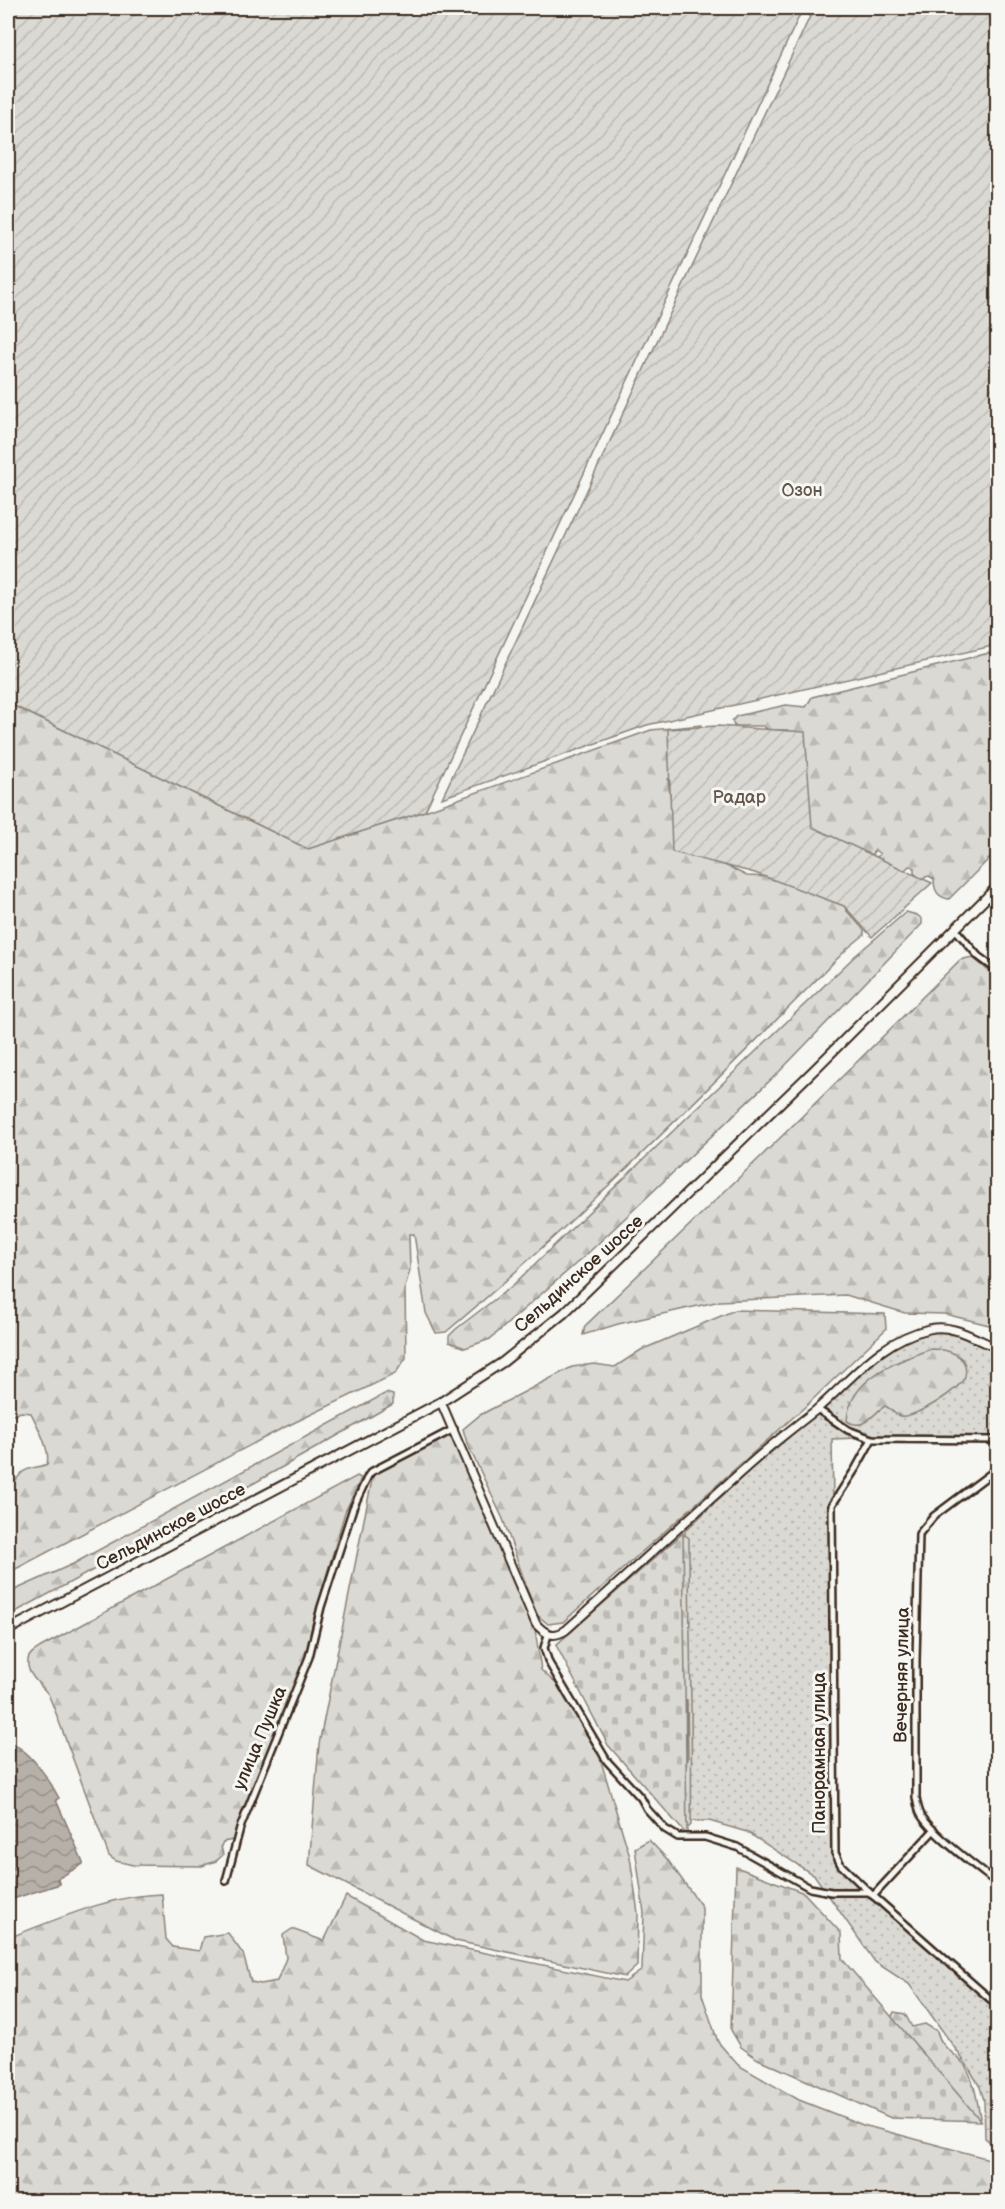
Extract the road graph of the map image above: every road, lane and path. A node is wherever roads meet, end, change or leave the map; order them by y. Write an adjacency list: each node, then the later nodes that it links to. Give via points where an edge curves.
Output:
1 (998, 886): 2 (main road, Сельдинское шоссе)
2 (955, 929): 3 (street, via 978,956); 4 (main road, Сельдинское шоссе, via 622,1258)
3 (998, 971)
4 (521, 1347): 6 (street); 7 (main road, Сельдинское шоссе)
5 (998, 1348): 8 (street, via 950,1328 922,1330 879,1351)
6 (527, 1355)
7 (441, 1402): 9 (street); 13 (main road, Сельдинское шоссе)
8 (817, 1409): 10 (street, via 848,1430); 14 (street, via 761,1454 566,1630)
9 (454, 1429): 14 (street, via 536,1624); 16 (street, улица Пушка, via 368,1476 353,1508 309,1657 240,1828)
10 (872, 1439): 11 (street); 18 (street, Панорамная улица, via 832,1505 835,1853 841,1865)
11 (998, 1440)
12 (998, 1468): 15 (street, Вечерняя улица, via 934,1516 919,1534 916,1797 922,1818)
13 (8, 1630)
14 (548, 1635): 18 (street, via 544,1648 549,1663 607,1761 665,1829 678,1836 705,1837 737,1847 810,1888)
15 (934, 1830): 17 (street, Вечерняя улица); 18 (street)
16 (226, 1881)
17 (998, 1884)
18 (871, 1894): 19 (street, Панорамная улица)
19 (998, 2006)

